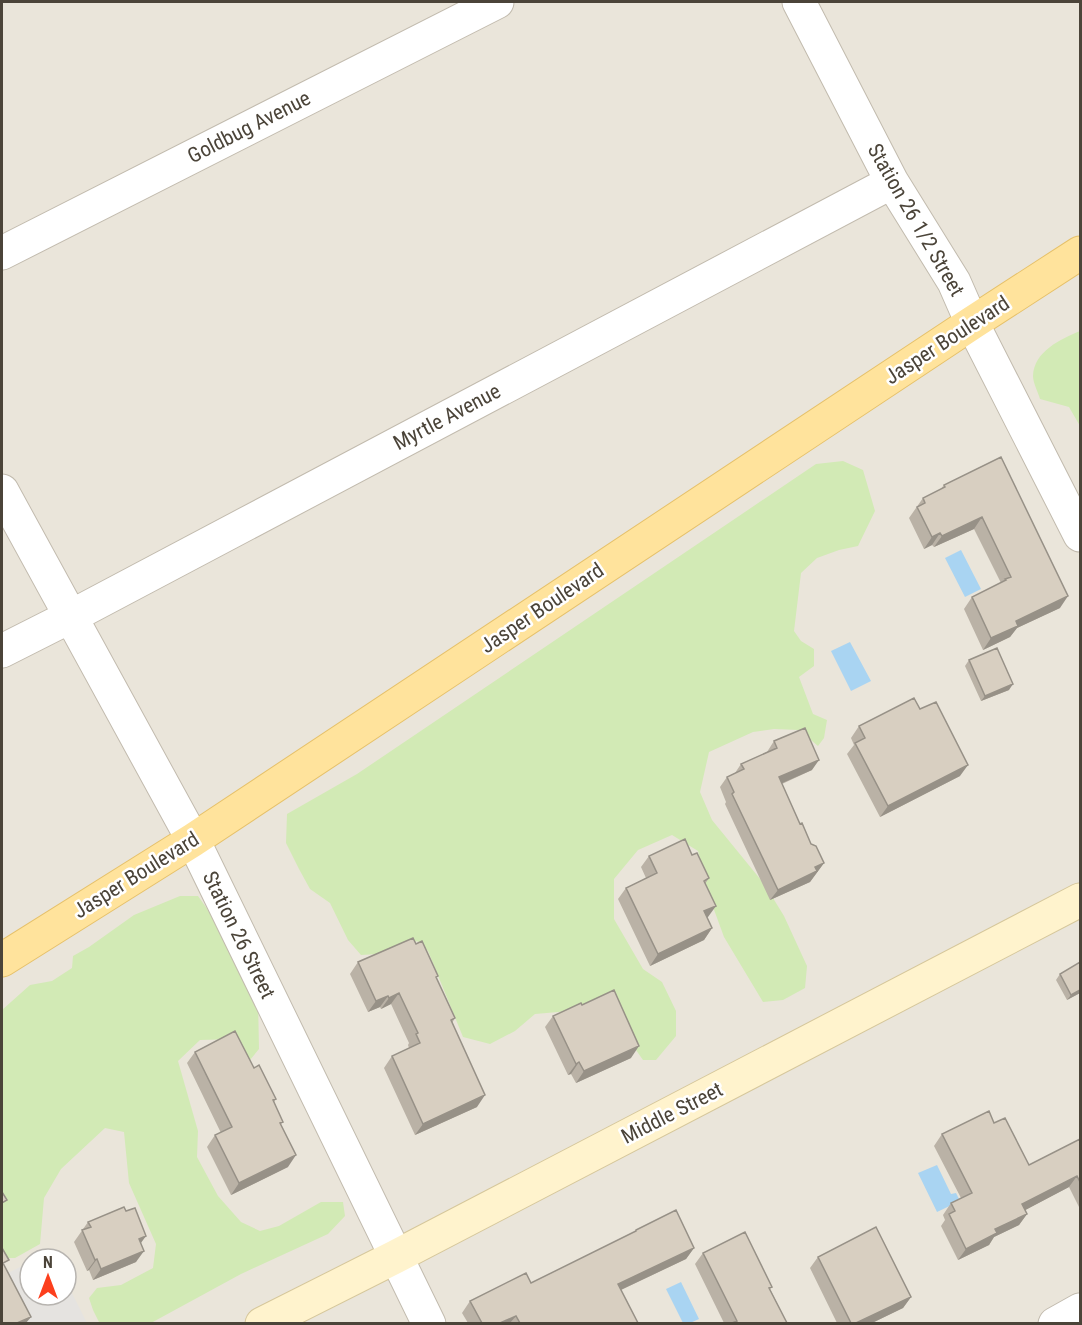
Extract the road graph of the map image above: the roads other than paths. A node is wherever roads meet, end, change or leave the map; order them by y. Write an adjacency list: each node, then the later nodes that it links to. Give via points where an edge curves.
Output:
1 (497, 2): 4 (street, Goldbug Avenue)
2 (799, 2): 3 (street, Station 26 1/2 Street)
3 (892, 182): 6 (street, Station 26 1/2 Street, via 951,276); 9 (street, Myrtle Avenue)
4 (2, 253)
5 (1080, 253): 6 (main road, Jasper Boulevard)
6 (972, 323): 8 (street, Station 26 1/2 Street); 11 (main road, Jasper Boulevard)
7 (2, 491): 9 (street, Station 26 Street)
8 (1080, 535)
9 (69, 617): 10 (street, Myrtle Avenue); 11 (street, Station 26 Street)
10 (2, 651)
11 (193, 840): 13 (main road, Jasper Boulevard); 14 (street, Station 26 Street)
12 (1080, 900): 14 (street, Middle Street)
13 (2, 960)
14 (395, 1257): 16 (street, Middle Street); 17 (street, Station 26 Street)
15 (1080, 1310): 18 (street)
16 (262, 1323)
17 (429, 1323)
18 (1055, 1323)

